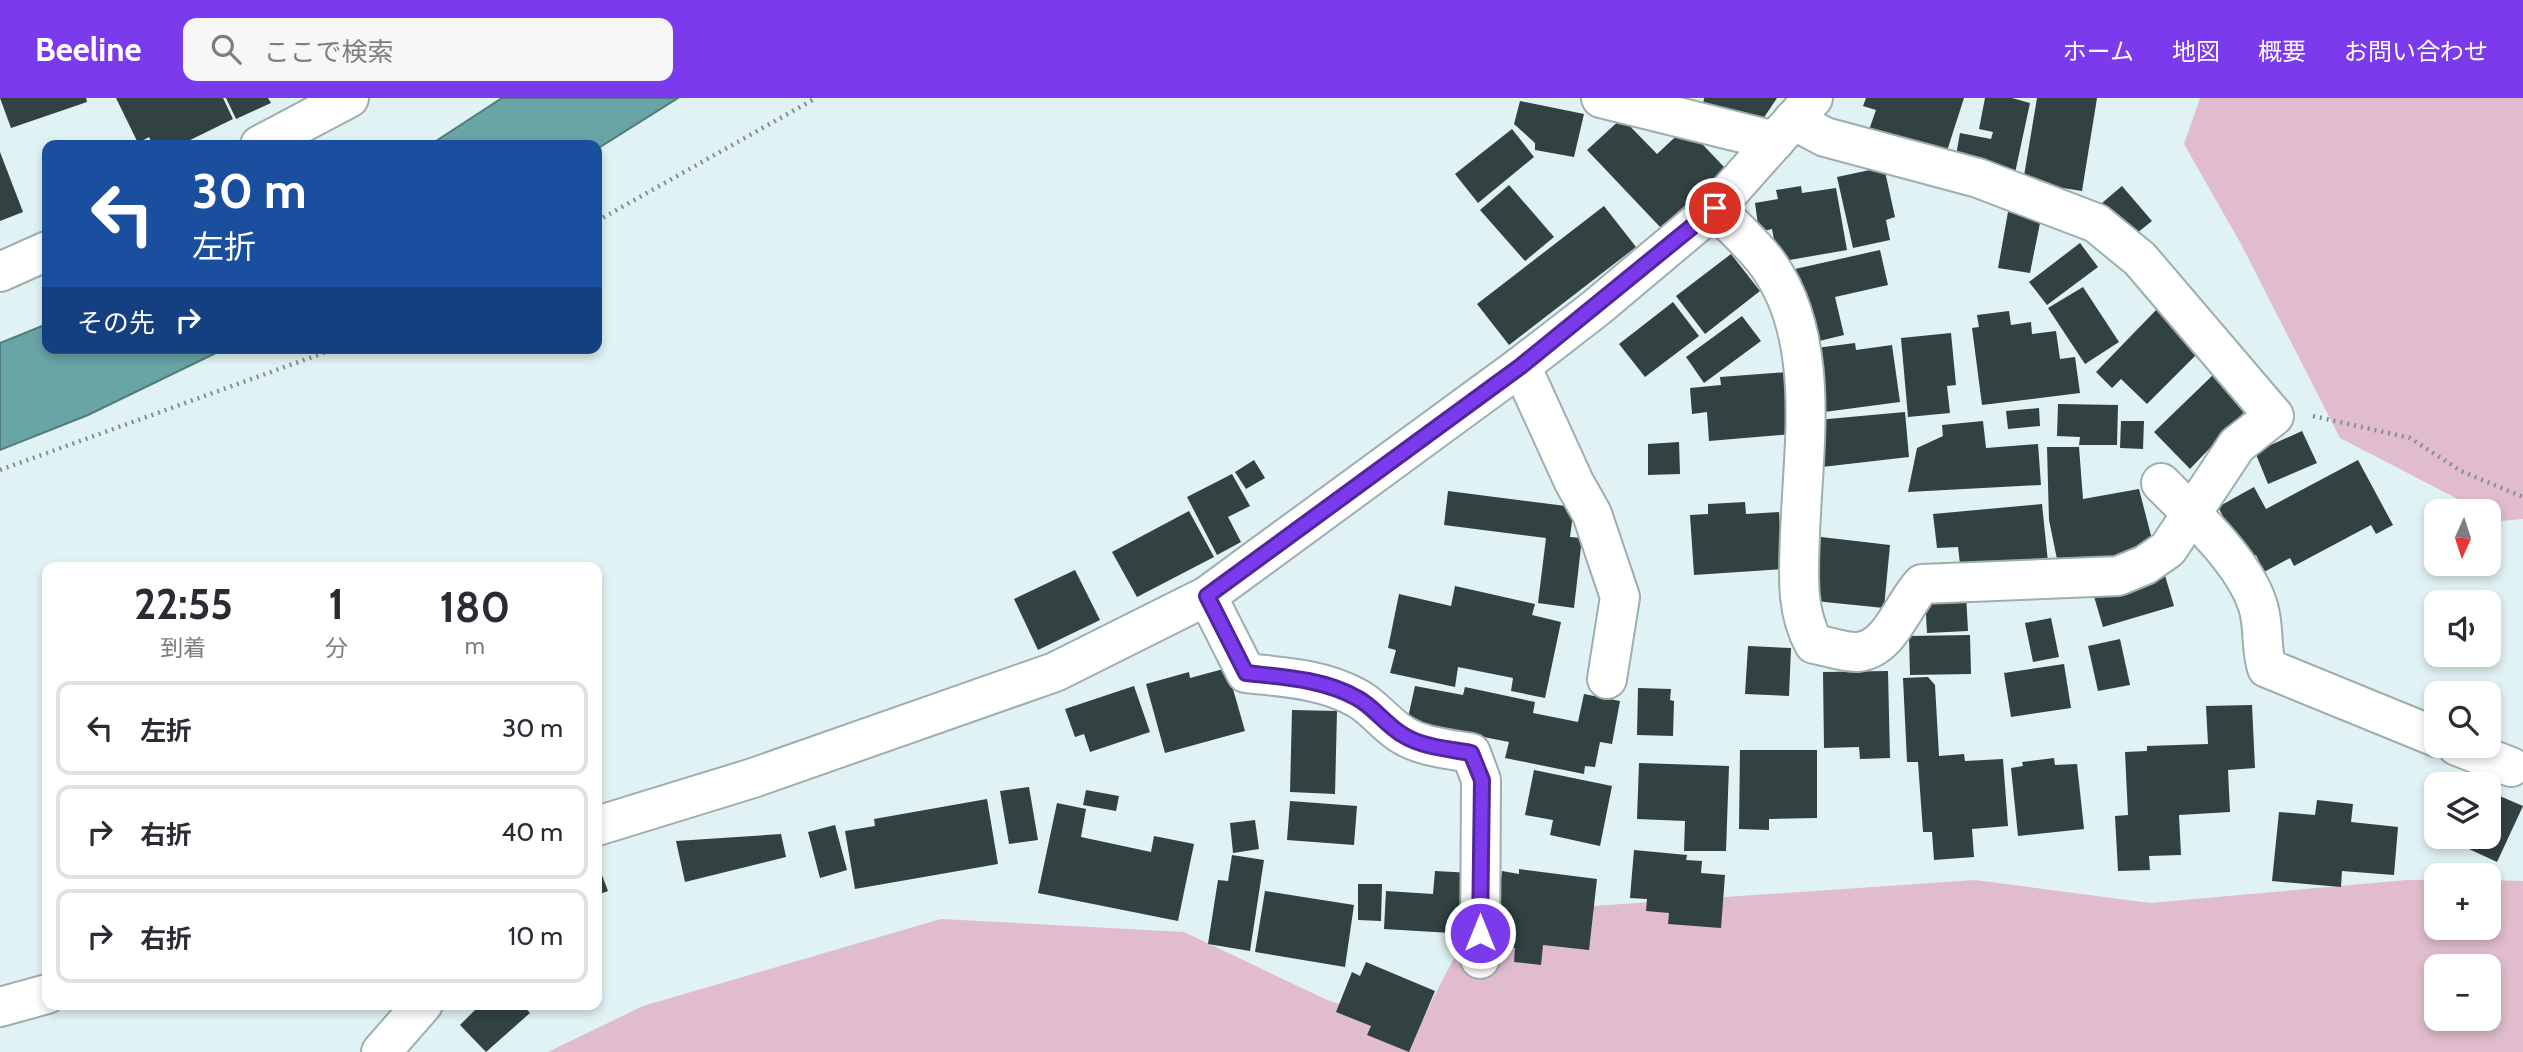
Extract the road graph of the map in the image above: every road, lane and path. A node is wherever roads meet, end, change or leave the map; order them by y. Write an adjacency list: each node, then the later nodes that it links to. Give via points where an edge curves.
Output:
1 (349, 98): 5 (street)
2 (816, 98): 7 (path)
3 (1601, 98): 4 (street)
4 (1794, 120): 6 (street); 12 (street, via 1825,137 1978,178 2096,223 2140,258)
5 (269, 140)
6 (1715, 208): 11 (street); 16 (street, via 1767,263 1787,301 1801,352 1805,399 1798,594 1814,644 1858,652 1875,646 1922,584 2118,576 2168,550)
7 (602, 218)
8 (42, 253): 9 (street)
9 (0, 272)
10 (320, 354): 13 (path)
11 (1521, 366): 17 (street); 18 (street, via 1592,514 1620,597)
12 (2274, 416): 15 (path, via 2312,416 2410,438 2461,471); 16 (street, via 2237,445)
13 (0, 470)
14 (2161, 483): 16 (street)
15 (2523, 497)
16 (2191, 513): 19 (street, via 2248,583 2258,604 2267,668)
17 (1207, 596): 22 (street, via 1055,672 754,778); 23 (street, via 1246,673 1301,678 1328,687 1357,698 1404,736 1471,753 1482,780)
18 (1607, 679)
19 (2424, 732)
20 (2487, 758): 21 (street)
21 (2511, 767)
22 (602, 825)
23 (1480, 958)
24 (42, 995): 25 (street)
25 (0, 1007)
26 (418, 1010): 27 (street)
27 (381, 1052)

